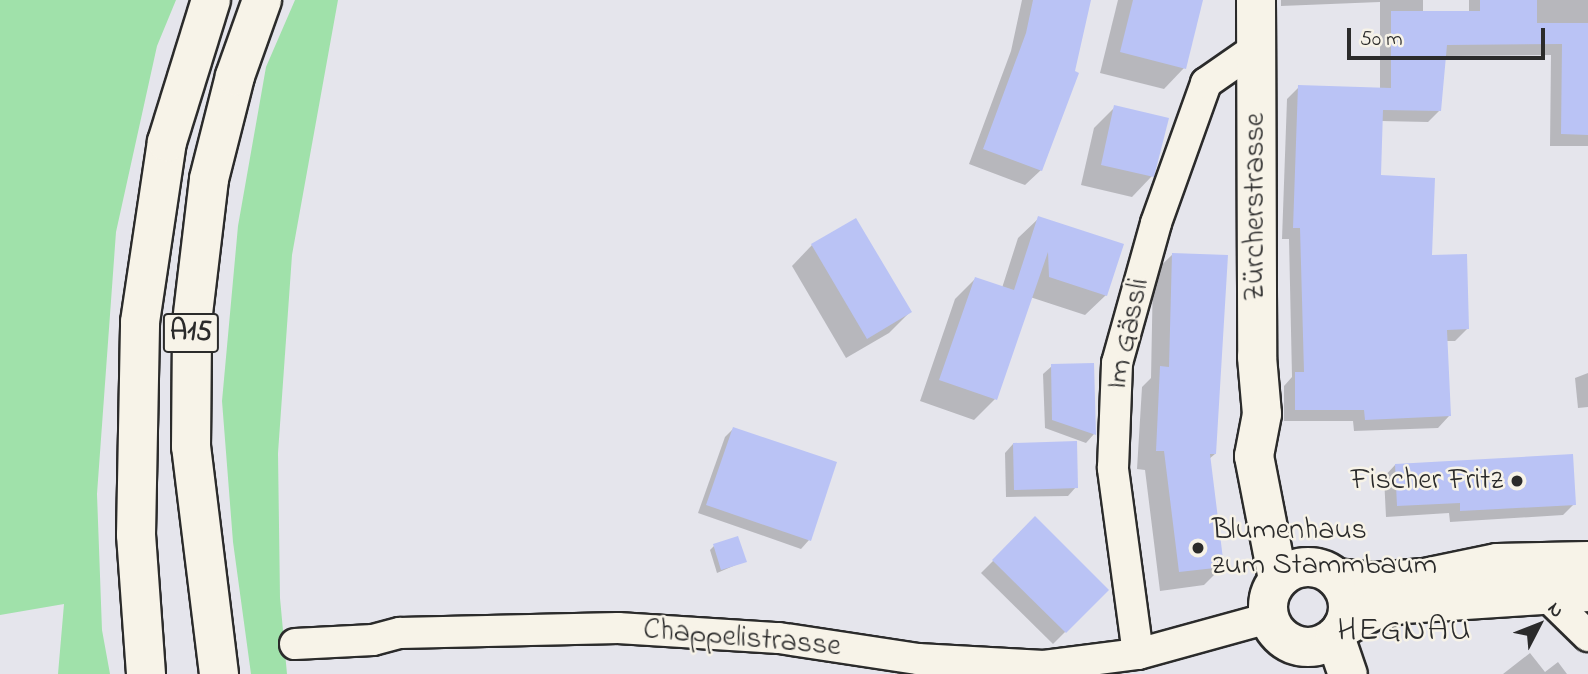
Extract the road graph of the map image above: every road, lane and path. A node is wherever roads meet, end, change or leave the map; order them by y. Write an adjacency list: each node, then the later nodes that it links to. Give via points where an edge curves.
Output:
1 (211, 0): 15 (main road, A15, via 167,142 140,322 136,535)
2 (262, 0): 16 (main road, A15, via 235,76 209,178 192,322 191,447)
3 (1256, 0): 4 (main road, Zürcherstrasse)
4 (1255, 49): 6 (main road, Zürcherstrasse, via 1257,357 1262,414 1278,451 1290,520); 13 (street, Im Gässli, via 1206,83 1156,223 1119,352 1113,468)
5 (1588, 561): 6 (main road, via 1497,563 1424,578 1373,582)
6 (1309, 575): 9 (main road, via 1267,605); 12 (main road, via 1348,602)
7 (1588, 592): 8 (main road)
8 (1546, 595): 10 (street); 12 (main road, via 1388,607)
9 (1269, 618): 12 (main road, via 1283,639); 13 (street, Chappelistrasse)
10 (1588, 636)
11 (295, 644): 14 (street, Chappelistrasse, via 373,640 413,632 618,628 779,638)
12 (1326, 647): 17 (main road)
13 (1138, 654): 14 (street, Chappelistrasse, via 1065,665)
14 (947, 668)
15 (146, 674)
16 (219, 674)
17 (1348, 674)

